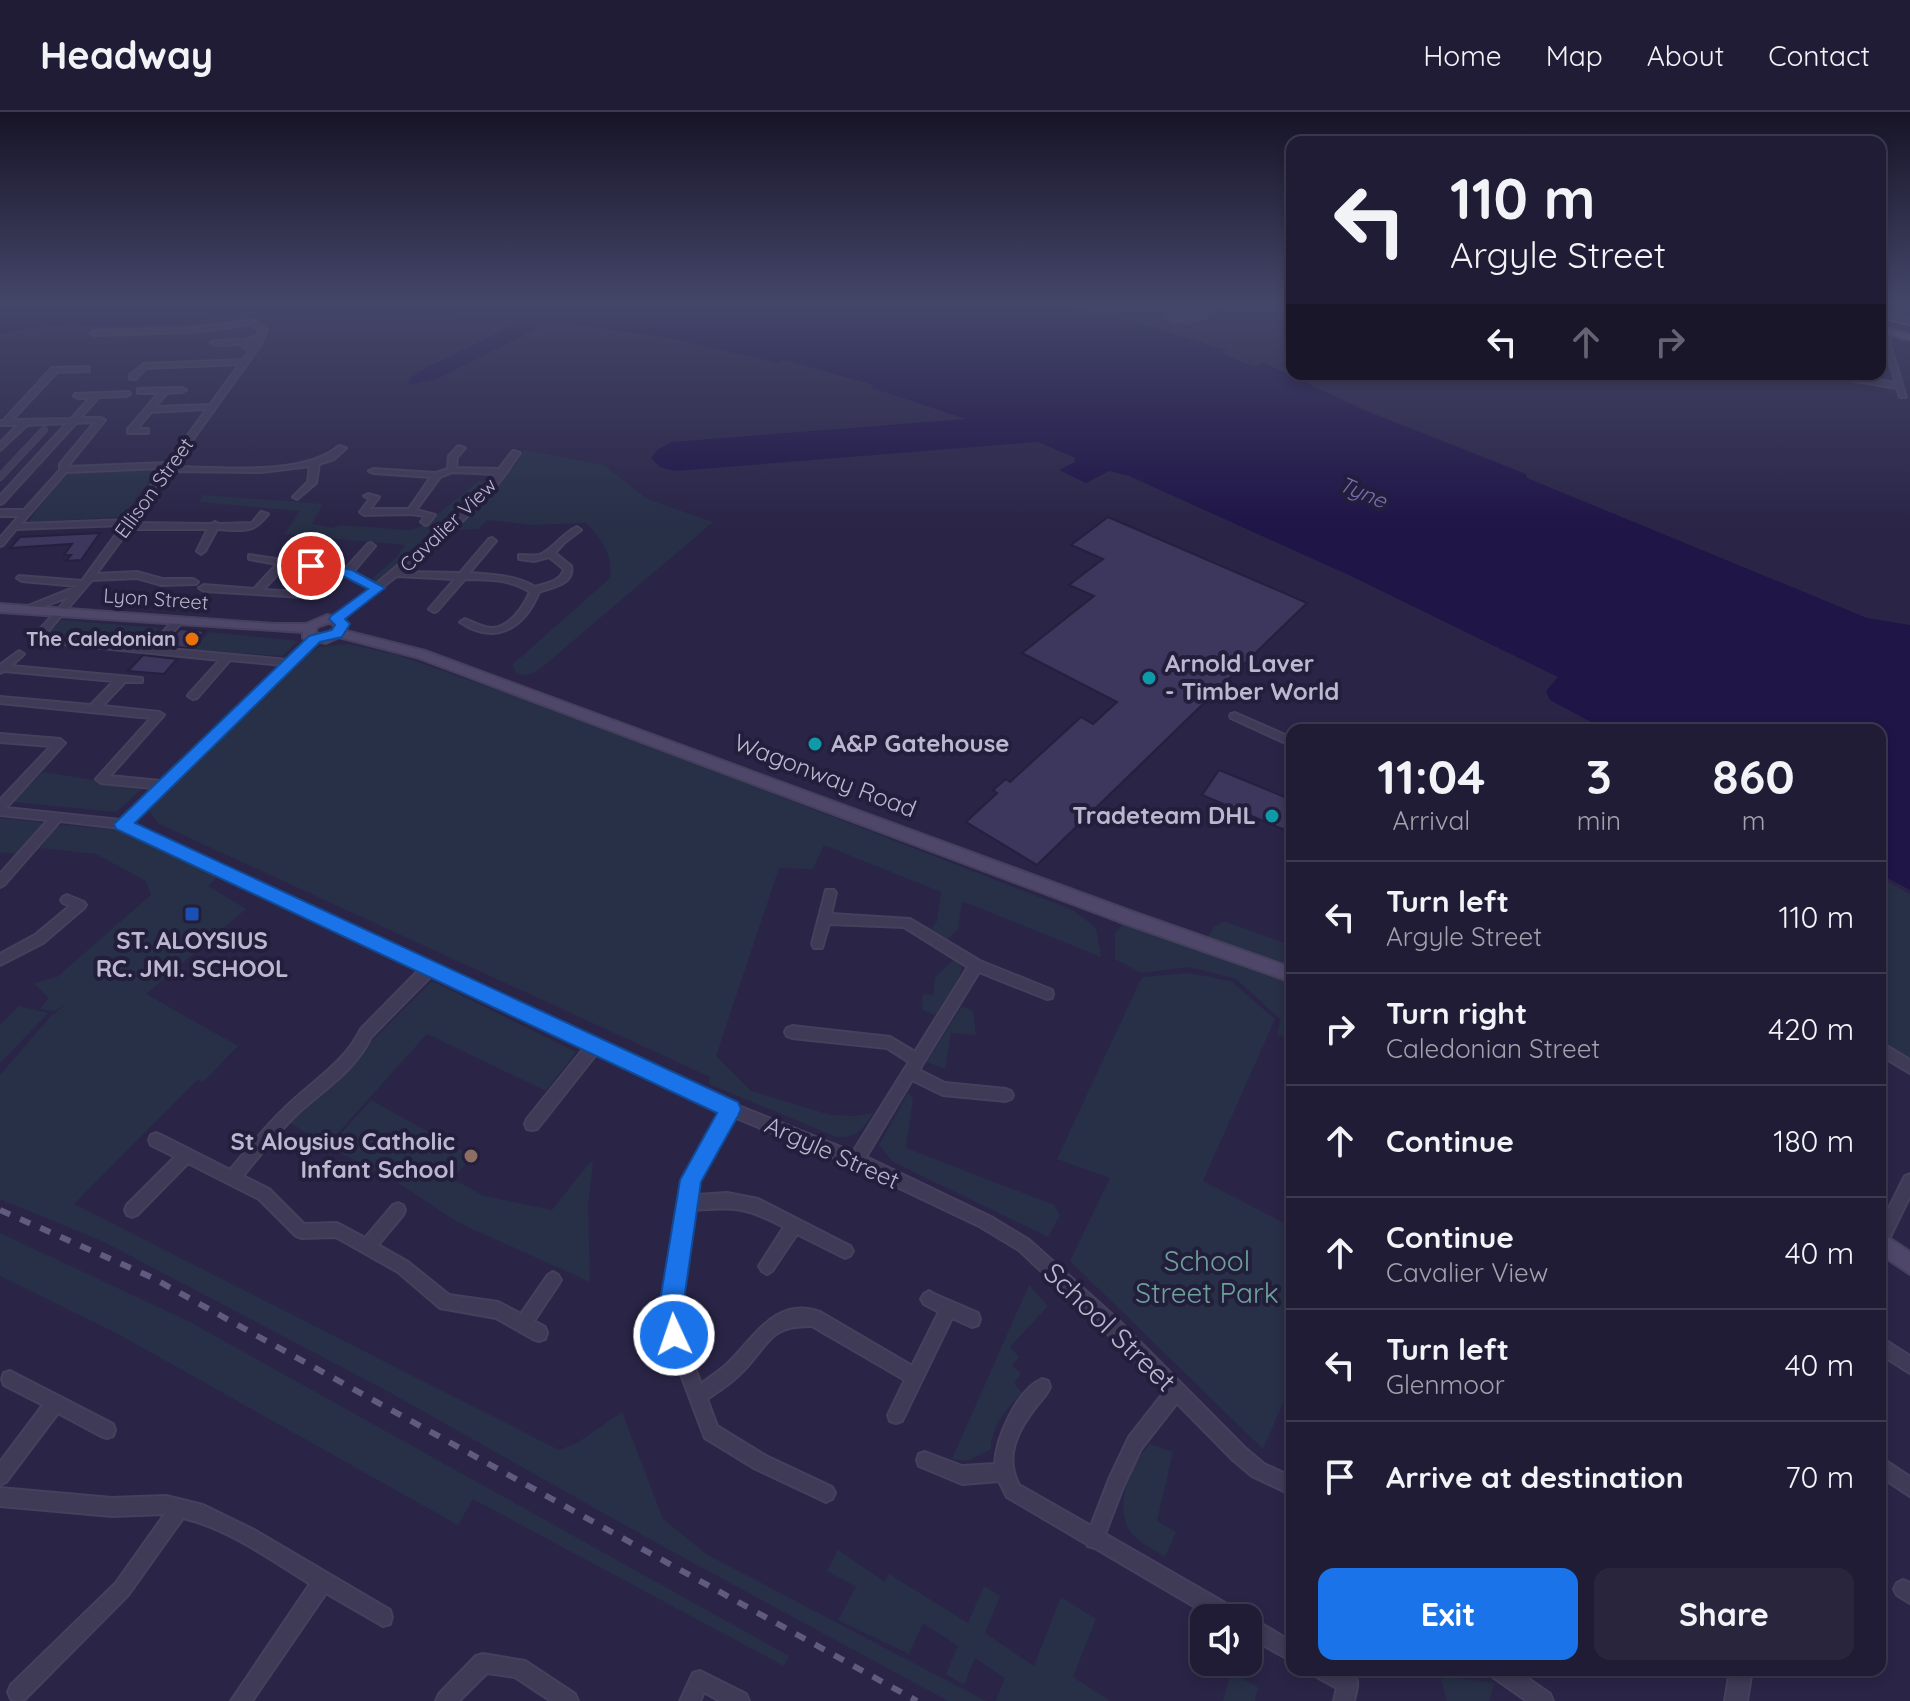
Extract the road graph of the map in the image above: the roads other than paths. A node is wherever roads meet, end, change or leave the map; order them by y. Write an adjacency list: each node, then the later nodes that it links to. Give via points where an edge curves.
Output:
1 (48, 377): 18 (street)
2 (234, 377): 14 (street, Ellison Street)
3 (1897, 377): 6 (street)
4 (1871, 380): 6 (street)
5 (1910, 383): 6 (street)
6 (1899, 384): 12 (street)
7 (182, 390): 9 (street)
8 (141, 391): 9 (street)
9 (165, 391): 15 (street)
10 (126, 394): 11 (street)
11 (97, 395): 13 (street); 16 (street)
12 (1903, 395)
13 (78, 396)
14 (212, 407): 15 (street); 26 (street, Ellison Street)
15 (149, 410): 20 (street, via 131,431)
16 (76, 420): 17 (street); 27 (street, via 101,420); 37 (street)
17 (25, 422): 18 (street); 21 (street)
18 (2, 423)
19 (44, 430): 33 (street)
20 (145, 431)
21 (0, 448)
22 (342, 448): 25 (street, via 336,456)
23 (461, 448): 28 (street, via 453,456)
24 (516, 453): 31 (street, Cavalier View)
25 (315, 462): 26 (street, via 257,471); 36 (street, via 312,483)
26 (168, 467): 27 (street); 45 (street, Ellison Street)
27 (64, 470): 41 (street)
28 (452, 470): 31 (street); 32 (street)
29 (373, 471): 30 (street)
30 (387, 471): 32 (street); 34 (street)
31 (503, 472): 58 (street, Cavalier View)
32 (437, 475): 38 (street)
33 (0, 477)
34 (381, 481)
35 (368, 496): 39 (street, via 375,497)
36 (297, 497)
37 (0, 501)
38 (411, 511): 39 (street); 44 (street, via 431,515)
39 (364, 512): 43 (street)
40 (0, 513): 41 (street)
41 (26, 513): 47 (street)
42 (264, 514): 46 (street, via 251,527)
43 (356, 520)
44 (425, 522)
45 (128, 524): 46 (street); 47 (street); 62 (street, Ellison Street)
46 (215, 525): 52 (street)
47 (14, 527): 50 (street)
48 (577, 530): 53 (street, via 565,536)
49 (492, 541): 59 (street)
50 (0, 543)
51 (371, 546): 57 (street)
52 (201, 551)
53 (552, 555): 55 (street); 65 (street, via 568,573 561,582)
54 (252, 557): 56 (street)
55 (522, 557)
56 (284, 562): 57 (street); 66 (street)
57 (347, 573): 64 (street)
58 (398, 574): 59 (street); 64 (street, Cavalier View)
59 (463, 574): 65 (street); 69 (street)
60 (22, 578): 62 (street)
61 (193, 582): 62 (street, via 137,575)
62 (81, 583): 70 (street); 71 (street, Ellison Street)
63 (204, 588): 66 (street)
64 (378, 588): 74 (street, Cavalier View)
65 (535, 590): 73 (street, via 524,610 502,628 490,631)
66 (256, 592): 67 (street)
67 (301, 595)
68 (0, 608): 70 (main road, Lyon Street)
69 (434, 609)
70 (26, 610): 71 (main road, Lyon Street)
71 (61, 612): 72 (main road, Lyon Street); 76 (street, Ellison Street, via 36,639)
72 (178, 621): 75 (main road, Lyon Street); 76 (street)
73 (465, 622)
74 (337, 626): 75 (main road, via 322,620); 101 (main road, Wagonway Road)
75 (312, 634): 79 (street)
76 (151, 650): 78 (street)
77 (19, 654): 80 (street)
78 (228, 657): 79 (street); 83 (street)
79 (290, 663): 89 (street)
80 (1, 669): 81 (street)
81 (122, 679): 82 (street); 85 (street)
82 (138, 680)
83 (193, 696)
84 (0, 700): 85 (street)
85 (93, 709): 89 (street, via 159,715 101,779)
86 (1235, 716): 88 (street)
87 (0, 738): 90 (street, via 60,743)
88 (1286, 739)
89 (162, 785): 92 (street)
90 (0, 809): 91 (street, Argyle Street)
91 (57, 817): 92 (street, Argyle Street); 93 (street)
92 (122, 824): 100 (street, Argyle Street)
93 (0, 882)
94 (830, 893): 96 (street)
95 (67, 900): 98 (street, via 80,905 39,939)
96 (824, 919): 97 (street); 99 (street, via 906,922)
97 (818, 944)
98 (0, 960)
99 (976, 965): 102 (street); 106 (street)
100 (430, 968): 104 (street, Argyle Street); 114 (street)
101 (1286, 973)
102 (1047, 994)
103 (792, 1032): 106 (street, via 890,1043)
104 (595, 1045): 109 (street, Argyle Street); 110 (street)
105 (1886, 1052): 107 (street)
106 (914, 1067): 108 (street, via 943,1089); 113 (street)
107 (1910, 1067)
108 (1006, 1095)
109 (731, 1109): 113 (street, Argyle Street); 117 (street, via 691,1180)
110 (532, 1124)
111 (156, 1140): 112 (street)
112 (186, 1155): 114 (street); 118 (street)
113 (856, 1160): 116 (street, Argyle Street)
114 (232, 1178): 123 (street, via 264,1194 301,1231 337,1230)
115 (1910, 1181): 121 (street)
116 (914, 1189): 138 (street, School Street, via 1024,1245)
117 (687, 1203): 120 (street, via 727,1200 758,1206); 139 (street, via 671,1307 674,1335)
118 (132, 1210)
119 (398, 1210): 123 (street)
120 (794, 1226): 124 (street); 126 (street)
121 (1886, 1230)
122 (1886, 1246): 125 (main road)
123 (367, 1247): 131 (street, via 403,1267 446,1302 498,1310)
124 (845, 1251)
125 (1910, 1264)
126 (767, 1266)
127 (553, 1280): 131 (street)
128 (929, 1299): 129 (street)
129 (948, 1310): 130 (street); 135 (street)
130 (972, 1319)
131 (523, 1324): 132 (street)
132 (539, 1333)
133 (1886, 1349): 134 (street)
134 (1910, 1365)
135 (915, 1377): 139 (street, via 814,1318 798,1316 773,1324 738,1365); 141 (street)
136 (10, 1379): 140 (street)
137 (1042, 1387): 145 (street, via 1006,1440)
138 (1176, 1391): 147 (street, School Street, via 1249,1462); 152 (street, via 1135,1443)
139 (698, 1395): 149 (street, via 711,1432)
140 (55, 1403): 142 (street); 146 (street)
141 (896, 1415)
142 (107, 1430)
143 (925, 1460): 145 (street, via 970,1476)
144 (1886, 1470): 148 (street)
145 (1003, 1472): 152 (street, via 1013,1491)
146 (0, 1476)
147 (1286, 1483)
148 (1910, 1487)
149 (826, 1493)
150 (0, 1497): 151 (street)
151 (180, 1508): 153 (street, via 248,1536); 161 (street, via 122,1589)
152 (1094, 1540): 154 (street)
153 (323, 1581): 155 (street); 162 (street)
154 (1207, 1604)
155 (383, 1617)
156 (1262, 1635): 157 (street)
157 (1286, 1649)
158 (1335, 1676): 167 (street, via 1348,1683)
159 (1508, 1676): 168 (street)
160 (1740, 1676): 169 (street)
161 (18, 1692)
162 (241, 1701)
163 (446, 1701): 164 (street, via 483,1663 518,1668)
164 (568, 1701)
165 (690, 1701): 166 (street, via 700,1680)
166 (739, 1701)
167 (1344, 1701)
168 (1543, 1701)
169 (1736, 1701)

